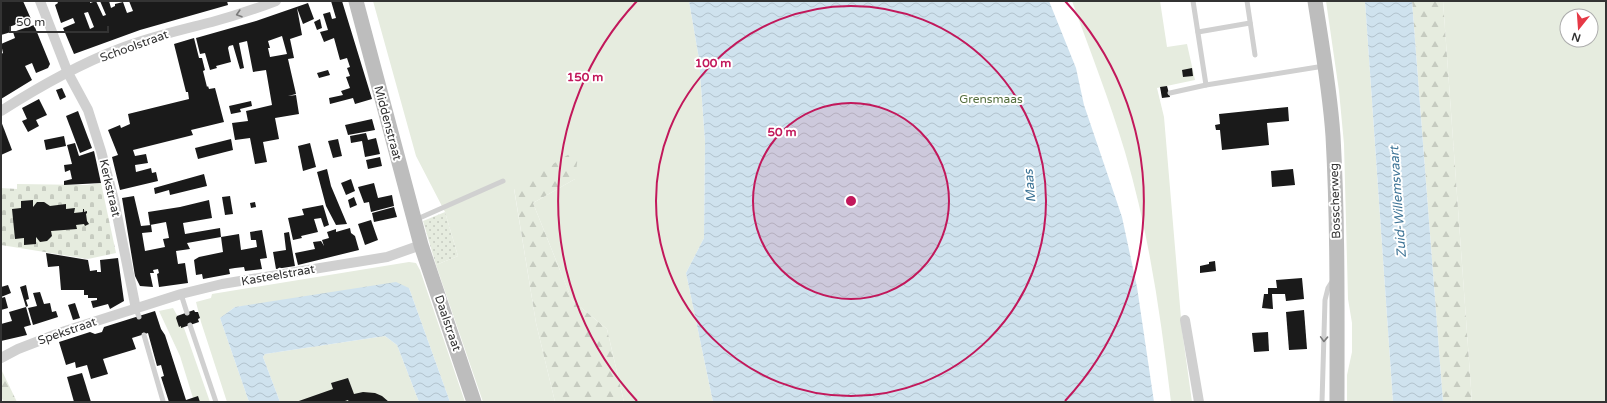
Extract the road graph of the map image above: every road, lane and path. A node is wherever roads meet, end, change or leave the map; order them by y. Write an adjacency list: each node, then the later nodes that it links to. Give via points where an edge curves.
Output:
1 (40, 1): 11 (street, Kerkstraat)
2 (276, 1): 11 (street, Schoolstraat, one-way to 11, via 119,49)
3 (356, 1): 16 (street, Middenstraat)
4 (1193, 1): 8 (lane)
5 (1247, 1): 7 (lane)
6 (1315, 1): 10 (street, Bosscherweg)
7 (1250, 23): 8 (lane); 9 (lane)
8 (1198, 32): 12 (lane)
9 (1255, 55)
10 (1325, 66): 12 (lane); 18 (street, Bosscherweg, via 1332,135)
11 (68, 73): 14 (street, Schoolstraat); 20 (street, Kerkstraat, via 88,110 101,151 114,200)
12 (1206, 85): 13 (lane)
13 (1170, 92)
14 (1, 111)
15 (503, 181): 16 (lane)
16 (414, 220): 17 (street, Middenstraat)
17 (421, 245): 19 (street, Kasteelstraat, via 387,257 222,284); 28 (street, Daalstraat)
18 (1337, 272): 30 (lane, one-way to 30, via 1325,300); 31 (street, Bosscherweg)
19 (181, 294): 20 (street, Kasteelstraat); 21 (lane)
20 (137, 313): 25 (street, Spekstraat, via 62,332)
21 (187, 313)
22 (1185, 320): 29 (street)
23 (190, 325): 27 (lane)
24 (144, 335): 26 (lane)
25 (1, 358)
26 (163, 401)
27 (216, 402)
28 (474, 402)
29 (1199, 402)
30 (1322, 402)
31 (1337, 402)

